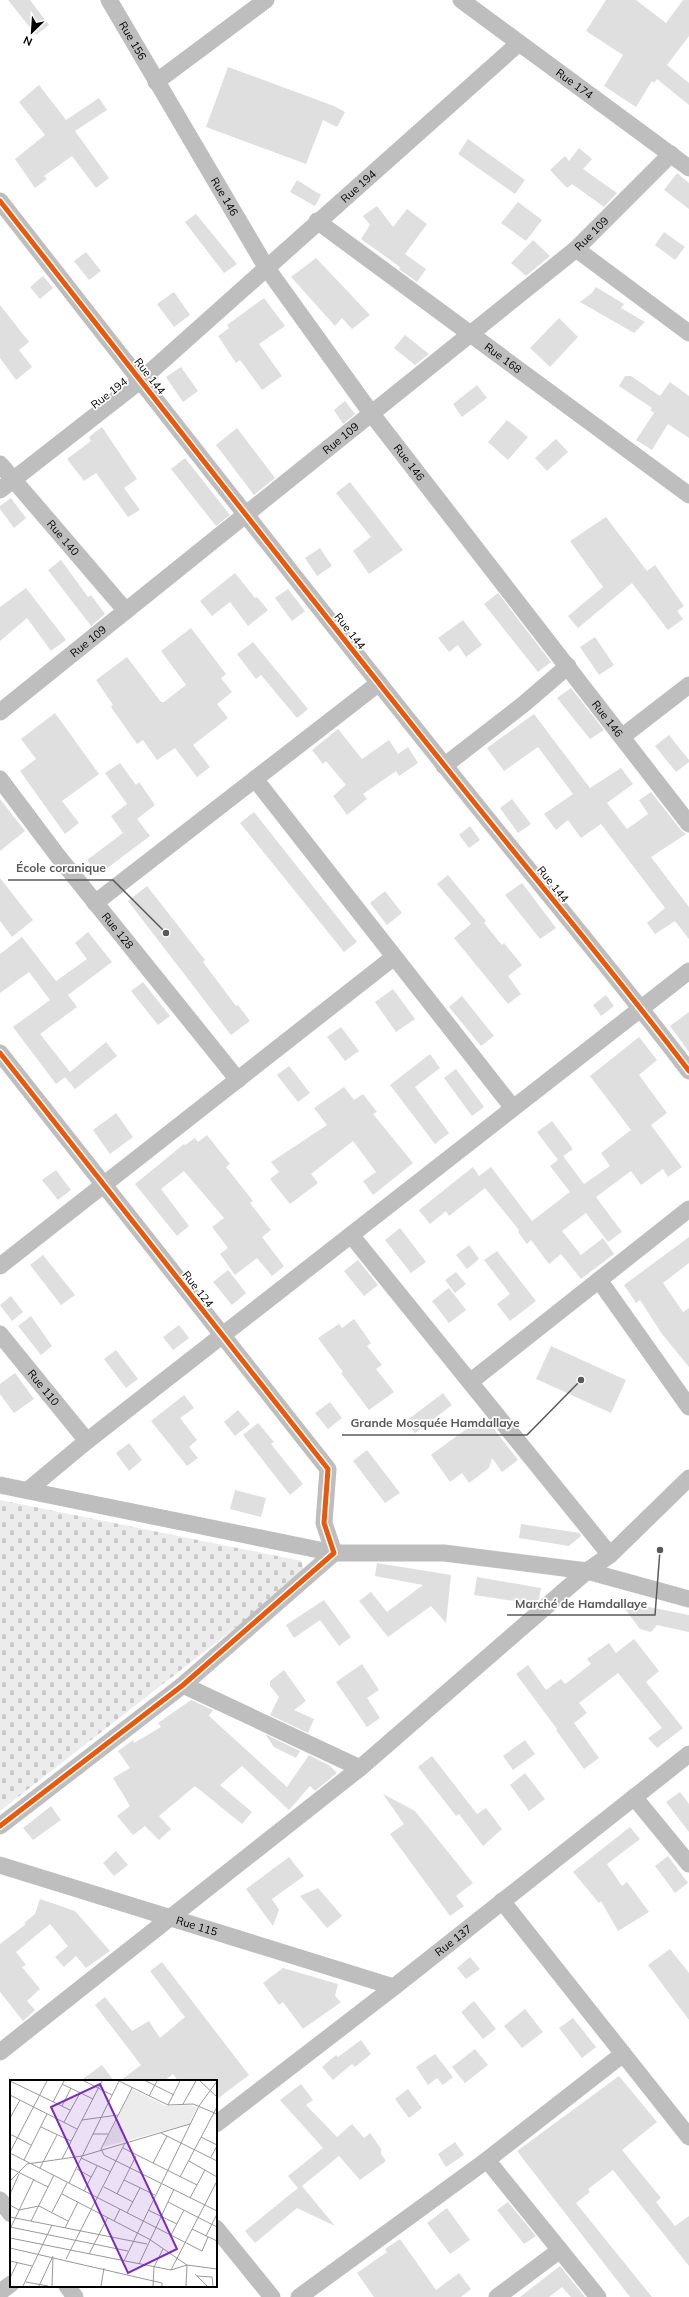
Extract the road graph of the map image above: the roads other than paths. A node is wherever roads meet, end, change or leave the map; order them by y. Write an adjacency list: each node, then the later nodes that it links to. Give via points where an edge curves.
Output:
1 (109, 0): 5 (street, Rue 156)
2 (266, 0): 5 (street)
3 (461, 0): 4 (street, Rue 174)
4 (519, 43): 6 (street, Rue 174); 9 (street, Rue 194)
5 (156, 82): 11 (street, Rue 146)
6 (671, 154): 7 (street, Rue 174); 10 (street, Rue 109)
7 (689, 168)
8 (0, 201): 14 (street, Rue 144)
9 (317, 221): 11 (street, Rue 194); 13 (street, Rue 168)
10 (576, 249): 12 (street); 13 (street, Rue 109)
11 (266, 267): 14 (street, Rue 194); 15 (street, Rue 146)
12 (689, 333)
13 (471, 334): 15 (street, Rue 109); 18 (street, Rue 168)
14 (141, 380): 17 (street, Rue 194); 19 (street, Rue 144)
15 (371, 414): 19 (street, Rue 109); 21 (street, Rue 146)
16 (0, 464): 17 (street, Rue 140)
17 (6, 486): 20 (street, Rue 140)
18 (689, 495)
19 (245, 515): 20 (street, Rue 109); 22 (street, Rue 144)
20 (126, 610): 24 (street, Rue 109)
21 (568, 666): 25 (street, Rue 146); 26 (street)
22 (379, 683): 26 (street, Rue 144); 28 (street)
23 (689, 685): 25 (street)
24 (0, 712)
25 (623, 736): 29 (street, Rue 146)
26 (444, 766): 33 (street, Rue 144)
27 (0, 779): 30 (street, Rue 128)
28 (255, 780): 30 (street); 31 (street)
29 (689, 824)
30 (95, 903): 36 (street, Rue 128)
31 (394, 957): 36 (street); 37 (street)
32 (689, 970): 33 (street)
33 (641, 1008): 35 (street, Rue 144); 37 (street)
34 (0, 1053): 38 (street, Rue 124)
35 (689, 1071)
36 (238, 1080): 38 (street)
37 (513, 1108): 40 (street)
38 (104, 1185): 41 (street); 44 (street, Rue 124)
39 (689, 1209): 42 (street)
40 (351, 1235): 44 (street); 45 (street)
41 (0, 1266)
42 (599, 1280): 45 (street); 46 (street)
43 (0, 1334): 47 (street, Rue 110)
44 (222, 1335): 47 (street); 51 (street, Rue 124, via 328,1469 324,1523)
45 (470, 1382): 52 (street)
46 (689, 1407)
47 (87, 1441): 50 (street)
48 (689, 1478): 52 (street)
49 (0, 1485): 50 (street)
50 (28, 1490): 51 (street)
51 (334, 1553): 53 (street, via 444,1553); 55 (street)
52 (610, 1555): 53 (street)
53 (587, 1571): 54 (street); 57 (street)
54 (689, 1599)
55 (182, 1686): 57 (street); 59 (street)
56 (689, 1754): 58 (street, Rue 137)
57 (360, 1768): 63 (street)
58 (634, 1797): 60 (street); 62 (street, Rue 137)
59 (0, 1826)
60 (689, 1864)
61 (0, 1865): 63 (street, Rue 115)
62 (502, 1901): 64 (street, Rue 137); 66 (street)
63 (170, 1918): 64 (street, Rue 115); 65 (street)
64 (394, 1987): 67 (street, Rue 137)
65 (0, 2052)
66 (623, 2054): 68 (street); 69 (street)
67 (217, 2123)
68 (689, 2137)
69 (487, 2160): 73 (street); 79 (street)
70 (0, 2200): 71 (street)
71 (10, 2213)
72 (217, 2229): 78 (street)
73 (560, 2250): 80 (street); 81 (street)
74 (10, 2285): 76 (street)
75 (68, 2287): 77 (street)
76 (0, 2292)
77 (75, 2297)
78 (272, 2297)
79 (299, 2297)
80 (497, 2297)
81 (598, 2297)

